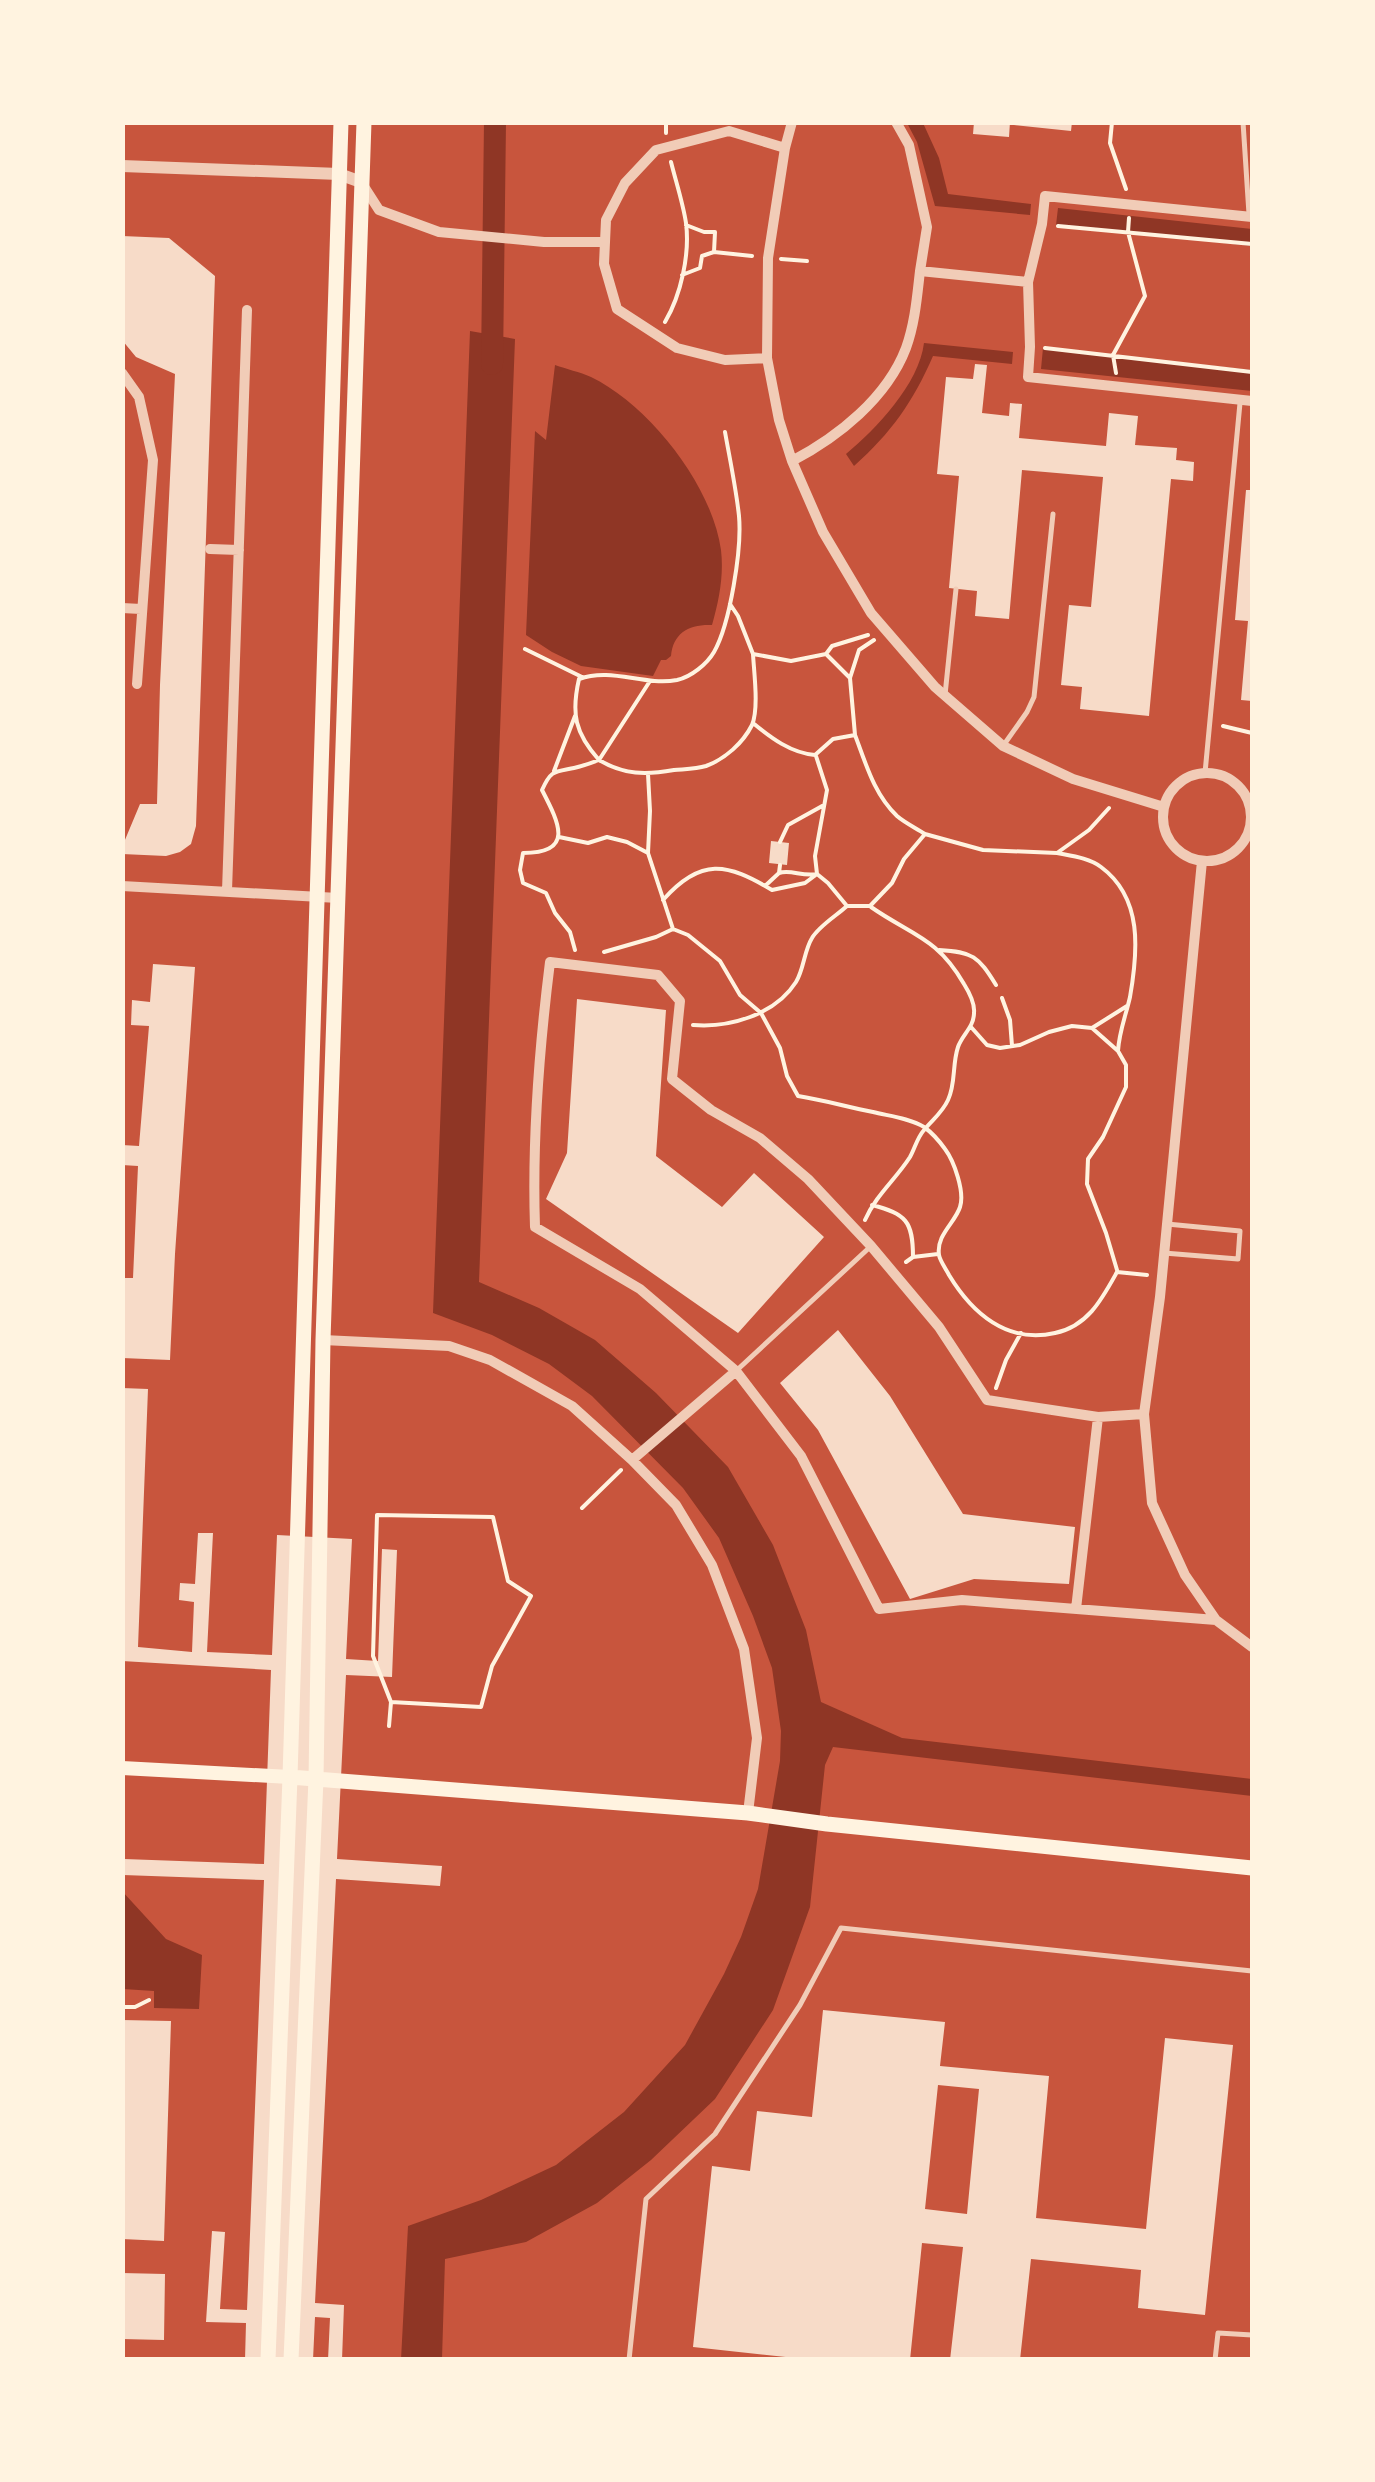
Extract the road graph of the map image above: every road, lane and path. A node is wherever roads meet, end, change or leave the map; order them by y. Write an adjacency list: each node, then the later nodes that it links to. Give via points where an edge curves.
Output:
1 (341, 122): 10 (main road)
2 (364, 122): 11 (main road)
3 (792, 122): 8 (street)
4 (896, 122): 19 (street, via 909,145 927,227)
5 (1112, 122): 12 (path, via 1110,143)
6 (1243, 122): 13 (lane)
7 (667, 147): 8 (street, via 729,132); 15 (path); 17 (street, via 625,183 606,220)
8 (785, 148): 26 (street, via 768,258)
9 (122, 166): 10 (street)
10 (339, 174): 11 (street); 78 (main road)
11 (361, 182): 17 (street, via 379,210 439,232); 79 (main road)
12 (1131, 205): 13 (street); 14 (street, via 1045,196)
13 (1251, 217)
14 (1042, 224): 16 (path); 21 (street)
15 (686, 225): 20 (path); 20 (path, via 715,232 714,252)
16 (1128, 232): 18 (path); 25 (path, via 1145,296)
17 (604, 242): 23 (street, via 617,309)
18 (1252, 244)
19 (920, 271): 21 (street); 31 (street, via 905,352 888,380 823,444)
20 (682, 275): 23 (path)
21 (1028, 282): 24 (street)
22 (246, 310): 36 (street)
23 (657, 334): 26 (street, via 677,348 725,360)
24 (1030, 347): 25 (path); 29 (street, via 1028,377)
25 (1113, 356): 27 (path)
26 (767, 358): 31 (street)
27 (1252, 372)
28 (122, 374): 33 (street, via 139,396 152,460)
29 (1246, 400): 52 (lane)
30 (725, 432): 38 (path, via 739,518)
31 (792, 461): 41 (street, via 823,532)
32 (1053, 514): 56 (lane, via 1034,697)
33 (146, 548): 34 (street); 40 (street)
34 (162, 548)
35 (210, 550): 36 (street)
36 (239, 550): 77 (street)
37 (956, 589): 50 (lane)
38 (730, 603): 44 (path); 48 (path, via 713,653 696,671 680,680)
39 (122, 608): 40 (street)
40 (141, 609): 49 (street)
41 (887, 632): 47 (path, via 859,650); 50 (street)
42 (851, 638): 45 (path)
43 (525, 649): 46 (path)
44 (753, 654): 45 (path, via 791,662); 53 (path)
45 (826, 654): 47 (path)
46 (582, 677): 48 (path, via 612,673); 51 (path)
47 (850, 678): 55 (path)
48 (650, 682): 58 (path)
49 (137, 684)
50 (945, 696): 56 (street)
51 (575, 716): 58 (path, via 584,744); 59 (path)
52 (1210, 721): 54 (path); 60 (lane)
53 (753, 723): 57 (path, via 799,754); 61 (path, via 734,749 705,766)
54 (1252, 733)
55 (855, 735): 57 (path, via 833,739); 66 (path, via 878,793 899,818)
56 (1003, 746): 62 (street)
57 (815, 754): 63 (path, via 827,790)
58 (599, 760): 59 (path); 61 (path, via 622,772)
59 (554, 771): 67 (path, via 542,790)
60 (1205, 773): 64 (street, via 1179,783); 65 (street, via 1242,790)
61 (648, 774): 69 (path)
62 (1122, 794): 64 (street); 70 (path)
63 (824, 804): 68 (path, via 788,825); 74 (path)
64 (1164, 807): 71 (street, via 1167,836 1188,858)
65 (1251, 823): 71 (street, via 1231,854)
66 (925, 834): 70 (path, via 982,850); 82 (path)
67 (559, 837): 69 (path, via 588,843 607,837); 86 (path, via 542,853 523,853 518,866 523,883 546,893 576,951)
68 (780, 842)
69 (648, 853): 80 (path)
70 (1057, 854): 89 (path, via 1100,866 1129,902 1137,930)
71 (1202, 861): 98 (street)
72 (780, 864): 73 (path)
73 (779, 873): 74 (path); 76 (path)
74 (817, 874): 76 (path, via 796,886); 81 (path)
75 (122, 886): 77 (street)
76 (765, 886): 80 (path, via 732,871 702,870)
77 (228, 891): 78 (street)
78 (317, 895): 79 (street); 123 (main road)
79 (338, 898): 110 (main road)
80 (663, 900): 83 (path)
81 (847, 906): 82 (path); 90 (path, via 813,936 797,981)
82 (870, 906): 84 (path)
83 (673, 928): 85 (path); 90 (path, via 720,961)
84 (939, 950): 87 (path, via 965,952); 92 (path, via 968,990 975,1012)
85 (602, 952)
86 (586, 953)
87 (996, 984)
88 (1002, 998): 94 (path)
89 (1128, 1005): 93 (path); 95 (path)
90 (761, 1014): 91 (path, via 712,1027); 96 (path, via 798,1096)
91 (678, 1024): 99 (street, via 672,1080 760,1138); 111 (street, via 680,1001 658,975 550,962 537,1100 535,1227 640,1288)
92 (971, 1027): 94 (path, via 987,1045); 96 (path, via 958,1044 949,1098)
93 (1092, 1028): 94 (path, via 1072,1026); 95 (path)
94 (1012, 1046)
95 (1118, 1051): 107 (path, via 1126,1086 1088,1159 1087,1184)
96 (925, 1128): 97 (path); 104 (path, via 946,1150 960,1180 961,1206)
97 (872, 1205): 99 (path, via 865,1220); 105 (path, via 906,1220)
98 (1167, 1224): 100 (lane, via 1240,1231); 103 (street)
99 (852, 1226): 101 (street)
100 (1239, 1244): 102 (lane); 103 (lane, via 1238,1259)
101 (871, 1246): 106 (street); 111 (lane)
102 (1252, 1246)
103 (1164, 1252): 108 (street)
104 (939, 1254): 105 (path); 109 (path, via 972,1307)
105 (913, 1257): 106 (path)
106 (892, 1272): 114 (street, via 939,1327 986,1400)
107 (1118, 1272): 108 (path); 109 (path, via 1075,1328)
108 (1162, 1277): 113 (street)
109 (1021, 1334): 112 (path)
110 (323, 1340): 115 (street, via 449,1346 490,1360 572,1406); 124 (main road)
111 (736, 1370): 115 (street); 117 (street, via 801,1456 879,1610 962,1600)
112 (995, 1389)
113 (1144, 1414): 114 (street); 118 (street, via 1152,1503 1185,1575)
114 (1098, 1416): 117 (street)
115 (635, 1457): 116 (path); 125 (street, via 676,1504 712,1565 744,1648 757,1738)
116 (582, 1508)
117 (1076, 1609): 118 (street)
118 (1216, 1620): 119 (street)
119 (1252, 1647)
120 (390, 1702): 120 (path, via 481,1708 492,1666 531,1596 508,1581 492,1517 377,1514 373,1656); 121 (path)
121 (389, 1726)
122 (122, 1768): 123 (main road)
123 (290, 1777): 124 (main road); 131 (main road)
124 (316, 1780): 125 (main road); 132 (main road)
125 (753, 1814): 126 (main road)
126 (1252, 1868)
127 (1252, 1971): 133 (lane, via 840,1928 800,2005 715,2134 646,2199)
128 (149, 2000): 129 (path)
129 (122, 2007)
130 (1252, 2336): 134 (lane, via 1218,2333)
131 (268, 2360)
132 (292, 2360)
133 (629, 2360)
134 (1215, 2360)

